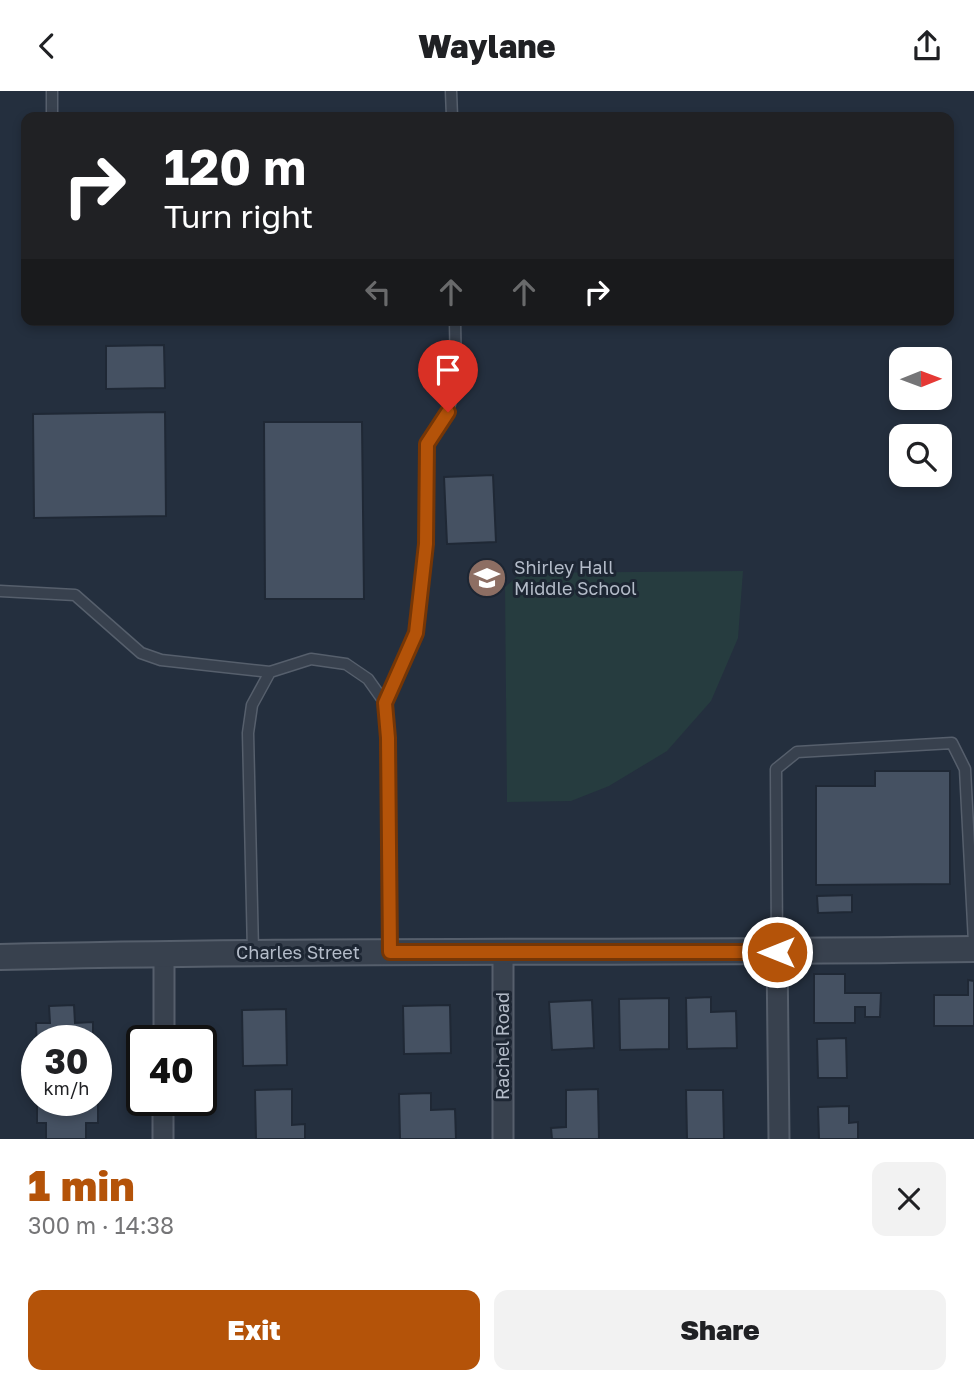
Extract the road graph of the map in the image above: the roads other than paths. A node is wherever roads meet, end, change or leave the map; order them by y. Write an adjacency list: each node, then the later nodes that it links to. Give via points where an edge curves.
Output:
1 (52, 91): 3 (lane)
2 (452, 91): 4 (lane)
3 (52, 112)
4 (452, 112)
5 (455, 326): 8 (lane, via 456,380 448,412 427,444 426,544 416,633)
6 (0, 591): 7 (lane, via 75,595 141,653 161,660)
7 (270, 672): 8 (lane, via 311,659 346,664 368,679); 15 (lane, via 252,705 248,733)
8 (385, 703): 11 (lane)
9 (974, 943): 13 (lane, via 965,769 952,743 797,752 776,769)
10 (974, 949): 13 (street, Charles Street)
11 (390, 952): 12 (street, Charles Street); 15 (street, Charles Street)
12 (503, 952): 13 (street, Charles Street); 20 (street, Rachel Road)
13 (777, 952): 21 (street)
14 (164, 953): 15 (street, Charles Street); 16 (street, Charles Street); 17 (street)
15 (254, 953)
16 (0, 957)
17 (163, 1025)
18 (163, 1116): 19 (street)
19 (163, 1139)
20 (503, 1139)
21 (779, 1139)

